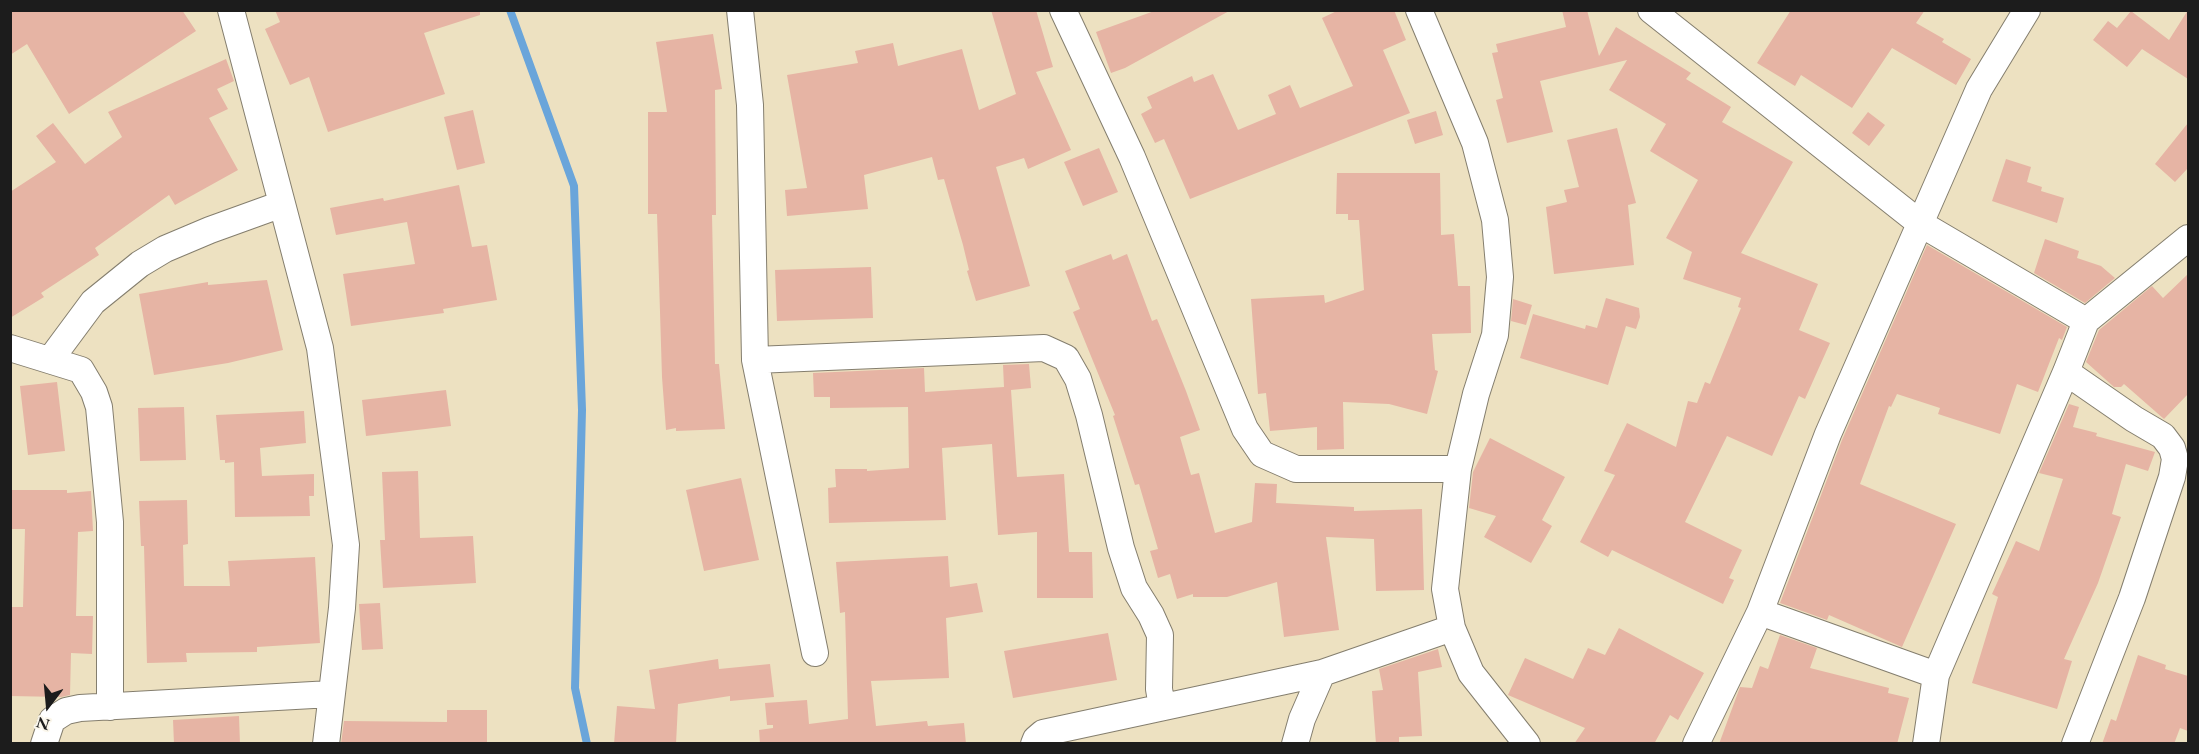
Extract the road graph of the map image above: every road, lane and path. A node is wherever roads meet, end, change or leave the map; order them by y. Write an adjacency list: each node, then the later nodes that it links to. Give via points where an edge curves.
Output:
1 (231, 10): 7 (street)
2 (740, 10): 13 (street, via 750,105)
3 (1064, 10): 15 (street, via 1132,157 1245,429 1262,454 1296,469)
4 (1419, 10): 15 (street, via 1475,143 1496,220 1500,277 1495,335)
5 (1651, 10): 8 (street)
6 (2027, 10): 8 (street, via 1979,89)
7 (282, 204): 12 (street, via 165,249 140,264 93,302); 21 (street, via 320,348 346,545)
8 (1921, 224): 10 (street); 16 (street, via 1828,434)
9 (2188, 238): 10 (street)
10 (2086, 321): 14 (street)
11 (10, 348): 12 (street)
12 (50, 360): 22 (street, via 81,370 99,407 110,522)
13 (754, 360): 18 (street); 23 (street, via 1044,348 1066,358 1078,379 1089,415 1134,588 1160,635)
14 (2066, 372): 20 (street); 31 (street, via 2163,436 2175,459 2132,598)
15 (1458, 469): 17 (street, via 1445,589)
16 (1760, 612): 20 (street); 29 (street)
17 (1452, 628): 19 (street); 28 (street, via 1471,673)
18 (814, 653)
19 (1322, 673): 23 (street); 27 (street)
20 (1936, 675): 30 (street)
21 (331, 694): 22 (street); 25 (street)
22 (110, 707): 24 (street, via 66,711 52,720)
23 (1162, 707): 26 (street, via 1043,733)
24 (44, 744)
25 (326, 744)
26 (1034, 744)
27 (1295, 744)
28 (1527, 744)
29 (1696, 744)
30 (1926, 744)
31 (2075, 744)

